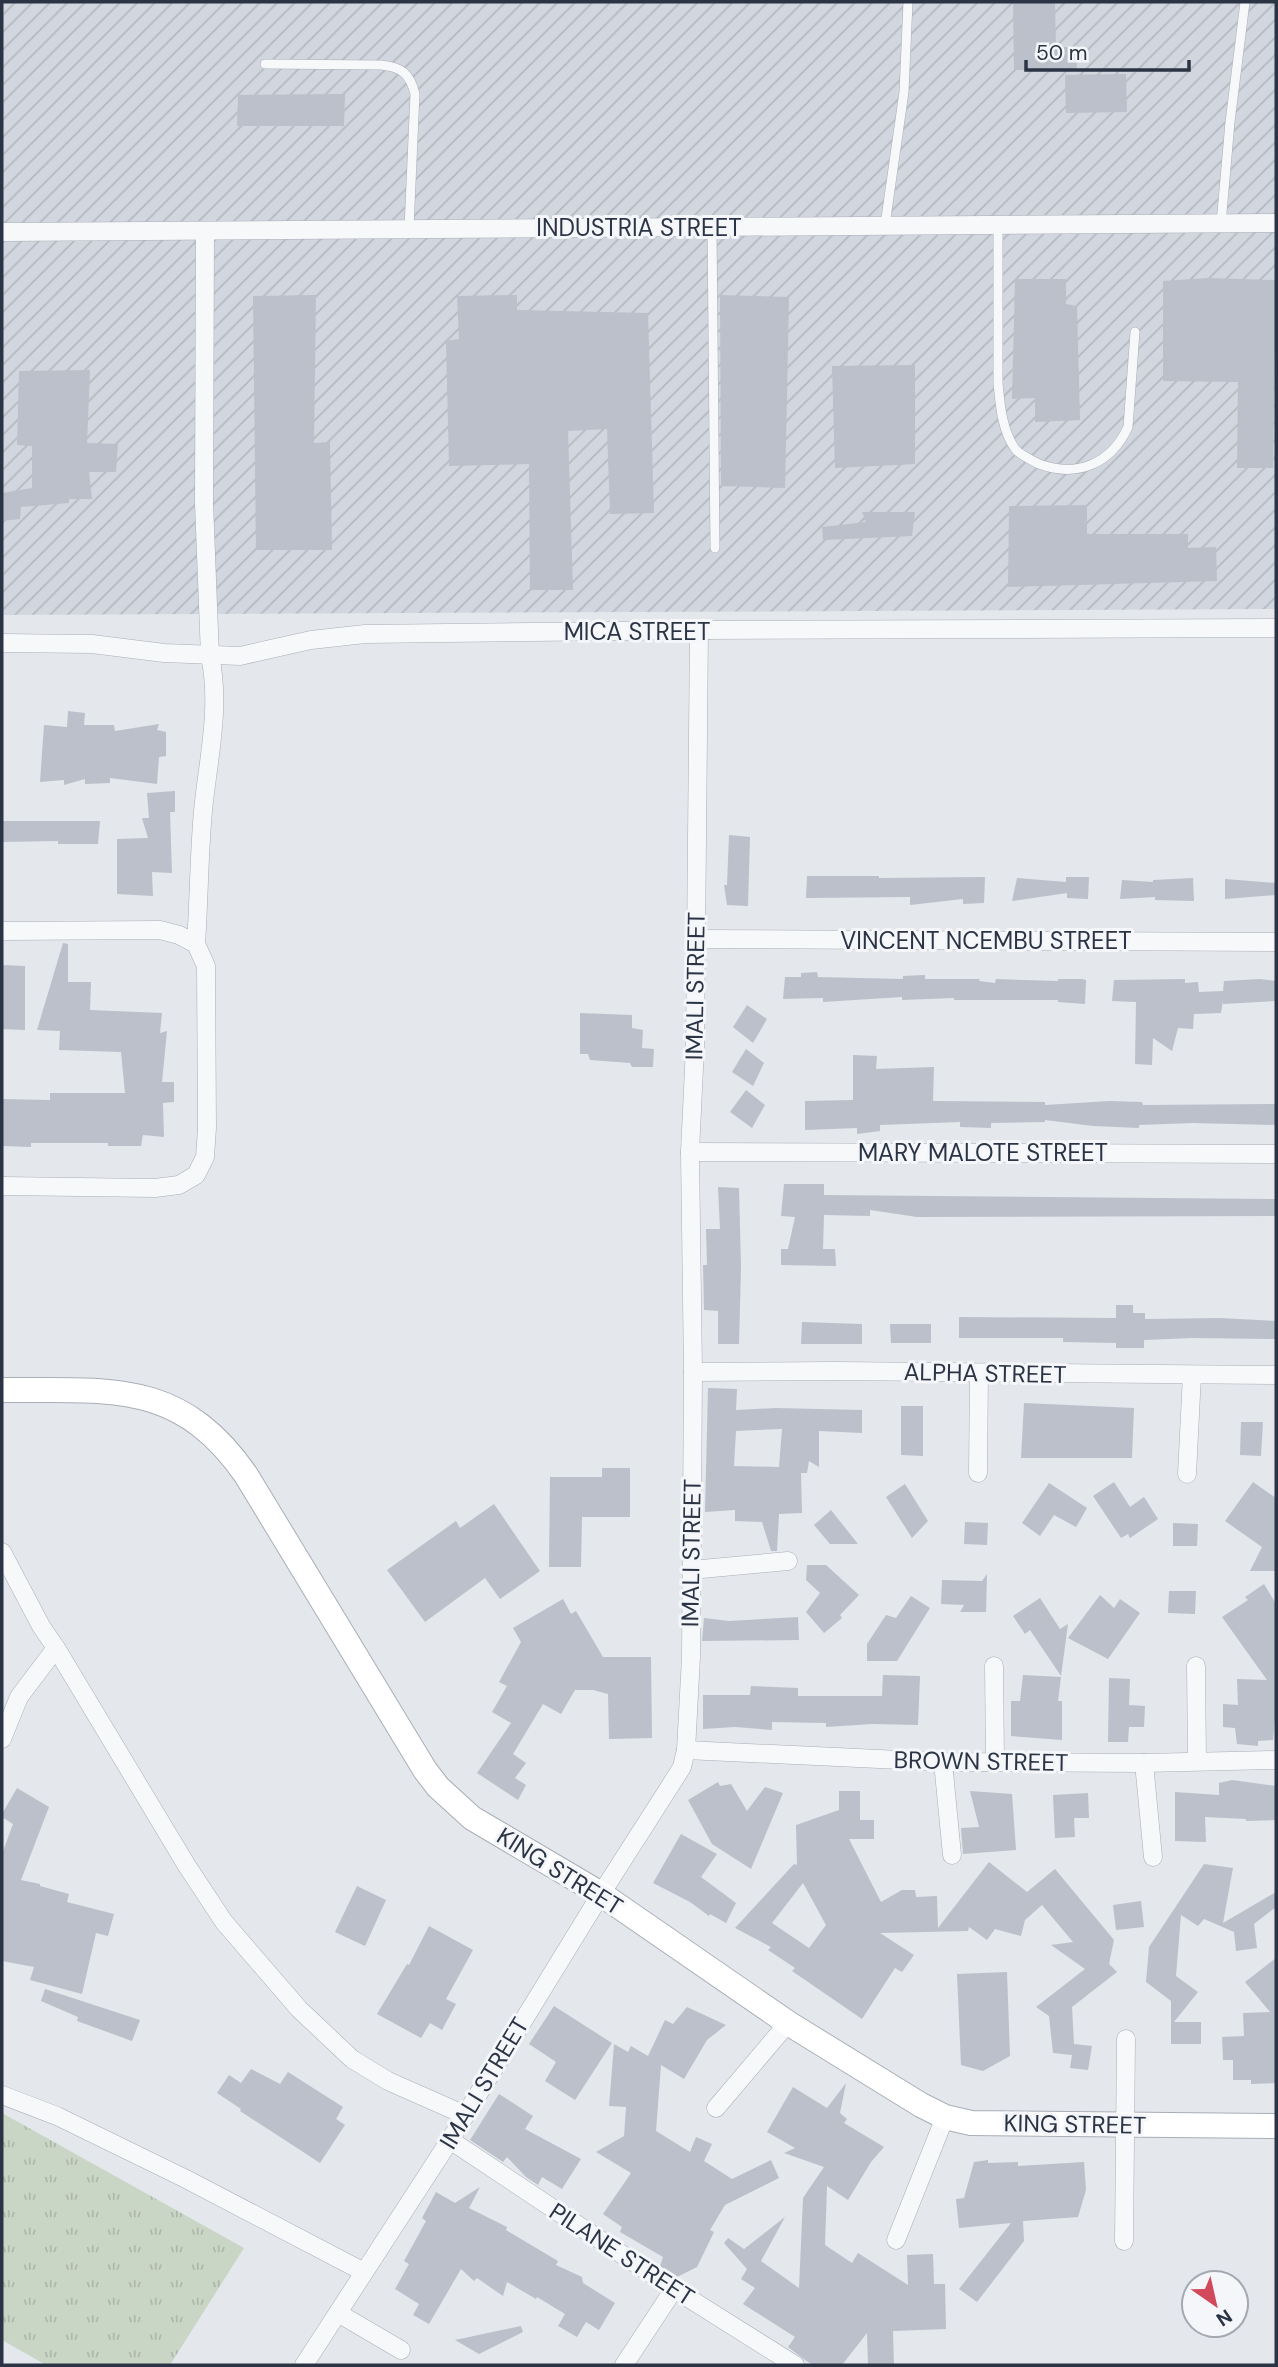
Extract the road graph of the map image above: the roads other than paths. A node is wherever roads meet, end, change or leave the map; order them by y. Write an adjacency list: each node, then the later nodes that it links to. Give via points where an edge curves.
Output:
1 (908, 2): 6 (lane, via 904,92)
2 (1245, 2): 4 (lane)
3 (265, 64): 9 (lane, via 381,65 405,72 415,94)
4 (1222, 223): 5 (street, INDUSTRIA STREET); 7 (street, INDUSTRIA STREET)
5 (1276, 223)
6 (885, 225): 7 (street, INDUSTRIA STREET); 8 (street, INDUSTRIA STREET)
7 (998, 225): 12 (lane, via 1000,404 1007,433 1023,456 1053,468 1077,470 1098,462 1122,440 1128,427)
8 (712, 226): 9 (street, INDUSTRIA STREET); 13 (lane)
9 (409, 228): 10 (street, INDUSTRIA STREET)
10 (205, 231): 11 (street, INDUSTRIA STREET); 17 (street, via 204,503)
11 (2, 232)
12 (1135, 332)
13 (715, 548)
14 (1276, 628): 15 (street, MICA STREET)
15 (699, 630): 17 (street, MICA STREET, via 365,634 311,640 246,656); 19 (street, IMALI STREET)
16 (2, 643): 17 (street, MICA STREET, via 92,644)
17 (210, 656): 21 (street, via 214,719 203,810)
18 (2, 931): 21 (street, via 159,930)
19 (695, 939): 20 (street, VINCENT NCEMBU STREET); 22 (street, IMALI STREET)
20 (1276, 942)
21 (196, 944): 24 (street, via 207,971 205,1157 196,1175 179,1185 155,1188)
22 (690, 1152): 23 (street, MARY MALOTE STREET); 25 (street, IMALI STREET)
23 (1276, 1154)
24 (2, 1186)
25 (693, 1372): 26 (street, ALPHA STREET); 34 (street, IMALI STREET)
26 (979, 1373): 27 (street, ALPHA STREET); 30 (street)
27 (1192, 1375): 28 (street, ALPHA STREET); 31 (street)
28 (1276, 1375)
29 (2, 1390): 47 (street, KING STREET, via 146,1397 207,1428 246,1475 438,1787 472,1818)
30 (978, 1473)
31 (1187, 1474)
32 (2, 1552): 35 (street)
33 (788, 1562): 34 (street)
34 (691, 1570): 39 (street, IMALI STREET)
35 (56, 1648): 38 (street, via 19,1697); 52 (street, via 224,1922 299,2009 352,2059 388,2081)
36 (994, 1666): 43 (street)
37 (1196, 1666): 41 (street)
38 (2, 1739)
39 (685, 1750): 42 (street, BROWN STREET); 47 (street, IMALI STREET, via 682,1767)
40 (1276, 1760): 41 (street, BROWN STREET)
41 (1197, 1761): 44 (street, BROWN STREET)
42 (943, 1762): 43 (street, BROWN STREET); 45 (street)
43 (995, 1762): 44 (street, BROWN STREET)
44 (1144, 1763): 46 (street)
45 (952, 1855)
46 (1153, 1857)
47 (601, 1894): 48 (street, KING STREET); 52 (street, IMALI STREET)
48 (788, 2023): 51 (street); 53 (street, KING STREET)
49 (1126, 2039): 54 (street)
50 (2, 2095): 59 (street, via 57,2116 186,2179)
51 (716, 2108)
52 (465, 2115): 56 (street, IMALI STREET)
53 (945, 2117): 54 (street, KING STREET, via 971,2123); 57 (street)
54 (1125, 2125): 55 (street, KING STREET); 58 (street)
55 (1276, 2126)
56 (450, 2140): 59 (street, IMALI STREET); 60 (street, PILANE STREET)
57 (896, 2240)
58 (1124, 2241)
59 (364, 2272): 61 (street, IMALI STREET)
60 (674, 2289): 64 (street); 65 (street, PILANE STREET)
61 (338, 2313): 62 (street); 63 (street, IMALI STREET)
62 (401, 2350)
63 (304, 2365)
64 (624, 2365)
65 (795, 2365)

